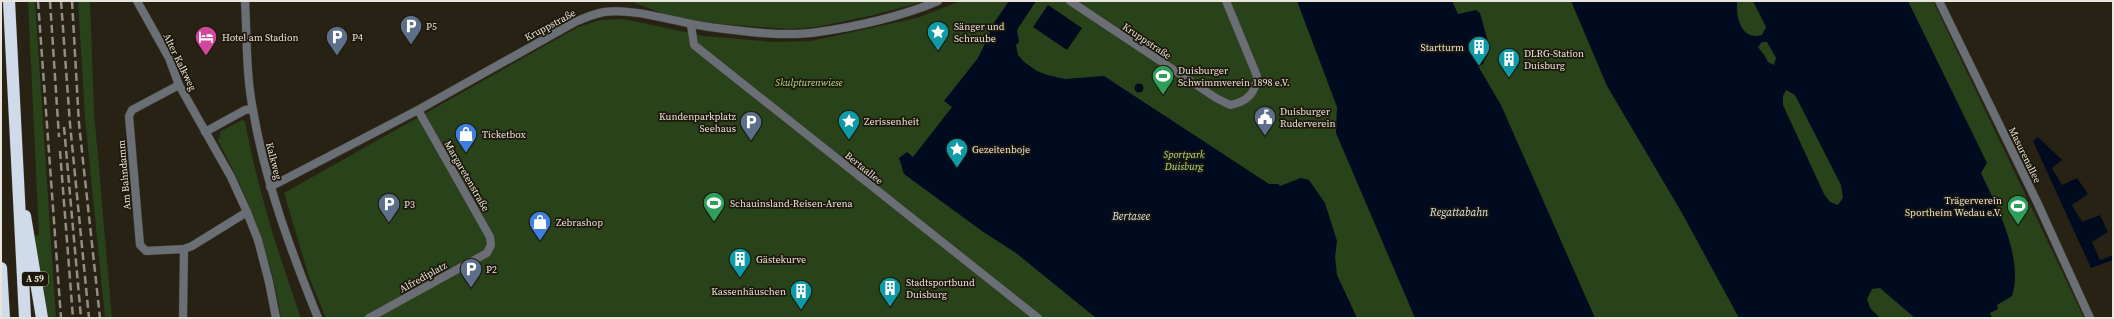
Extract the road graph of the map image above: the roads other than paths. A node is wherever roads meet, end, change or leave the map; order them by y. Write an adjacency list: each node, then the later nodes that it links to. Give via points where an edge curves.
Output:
1 (9, 1): 15 (highway, A 59, via 17,177)
2 (137, 1): 9 (street, Alter Kalkweg, via 169,58)
3 (245, 1): 10 (street, Kalkweg)
4 (938, 1): 8 (street, Kruppstraße, via 904,13 817,32 790,34)
5 (1070, 1): 6 (street, Kruppstraße, via 1230,105 1252,94 1257,76)
6 (1226, 1)
7 (1940, 1): 28 (street, Masurenallee)
8 (691, 25): 11 (street, Kruppstraße, via 632,11 597,14 575,22); 27 (street, Bertaallee, via 694,45)
9 (179, 85): 12 (street, Alter Kalkweg); 16 (street, Am Bahndamm, via 132,110 129,116 140,245 146,251)
10 (252, 109): 12 (street, via 245,110); 13 (street, Kalkweg)
11 (418, 110): 13 (street, Kruppstraße); 17 (street, Margaretenstraße, via 490,236 491,245)
12 (205, 132): 14 (street, Alter Kalkweg, via 231,177)
13 (270, 187): 25 (street, Kalkweg)
14 (247, 212): 16 (street, Am Bahndamm); 24 (street, via 258,240)
15 (25, 241): 21 (highway, A 59); 22 (highway, A 59)
16 (184, 249): 23 (street)
17 (487, 254): 26 (street, Alfrediplatz)
18 (1, 268): 19 (highway)
19 (1, 286): 20 (highway)
20 (4, 318)
21 (25, 318)
22 (42, 318)
23 (183, 318)
24 (276, 318)
25 (318, 318)
26 (369, 318)
27 (1038, 318)
28 (2090, 318)

